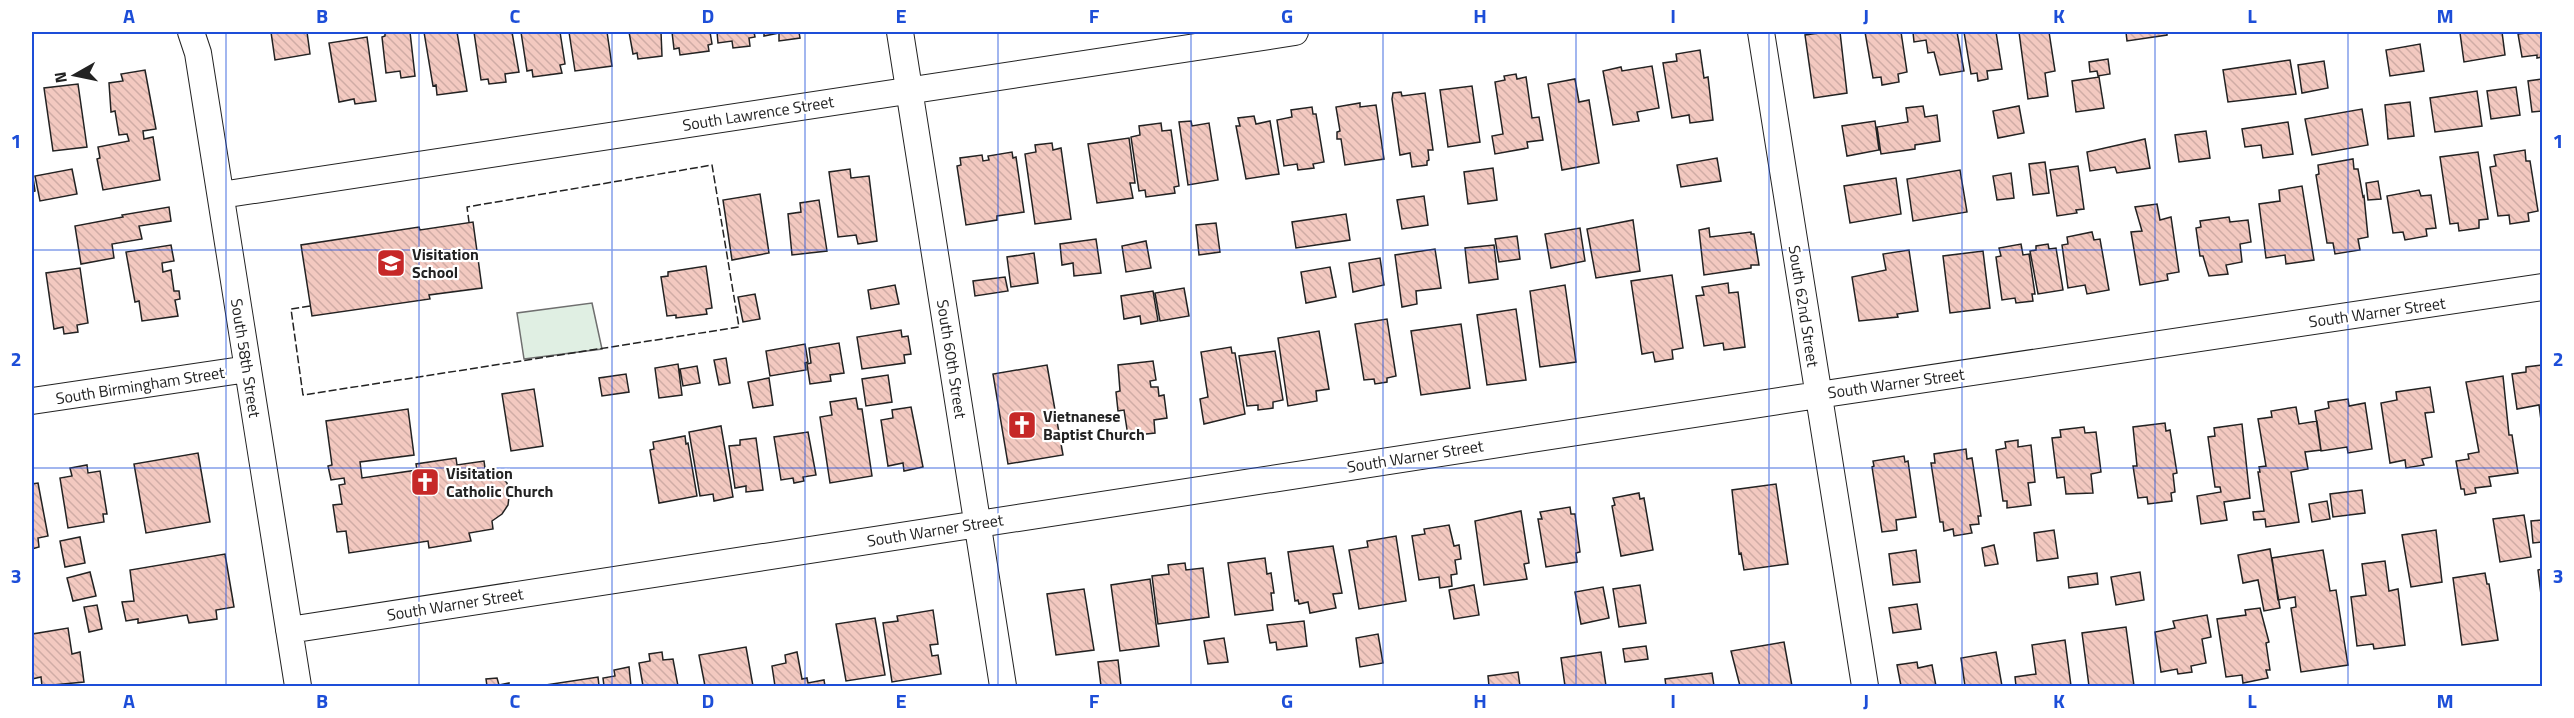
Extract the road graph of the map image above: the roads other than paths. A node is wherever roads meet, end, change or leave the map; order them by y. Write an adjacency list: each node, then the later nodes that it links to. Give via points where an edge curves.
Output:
1 (191, 32): 6 (street, South 58th Street, via 198,53)
2 (900, 32): 5 (street, South 60th Street)
3 (1295, 32): 5 (street, South Lawrence Street)
4 (1761, 32): 9 (street, South 62nd Street)
5 (909, 90): 6 (street, South Lawrence Street); 11 (street, South 60th Street)
6 (220, 195): 8 (street, South 58th Street)
7 (2542, 287): 9 (street, South Warner Street)
8 (248, 369): 10 (street, South Birmingham Street); 12 (street, South 58th Street)
9 (1818, 395): 11 (street, South Warner Street); 15 (street, South 62nd Street)
10 (32, 401)
11 (978, 524): 12 (street, South Warner Street); 14 (street, South 60th Street)
12 (289, 630): 13 (street, South 58th Street)
13 (298, 687)
14 (1003, 687)
15 (1865, 687)

